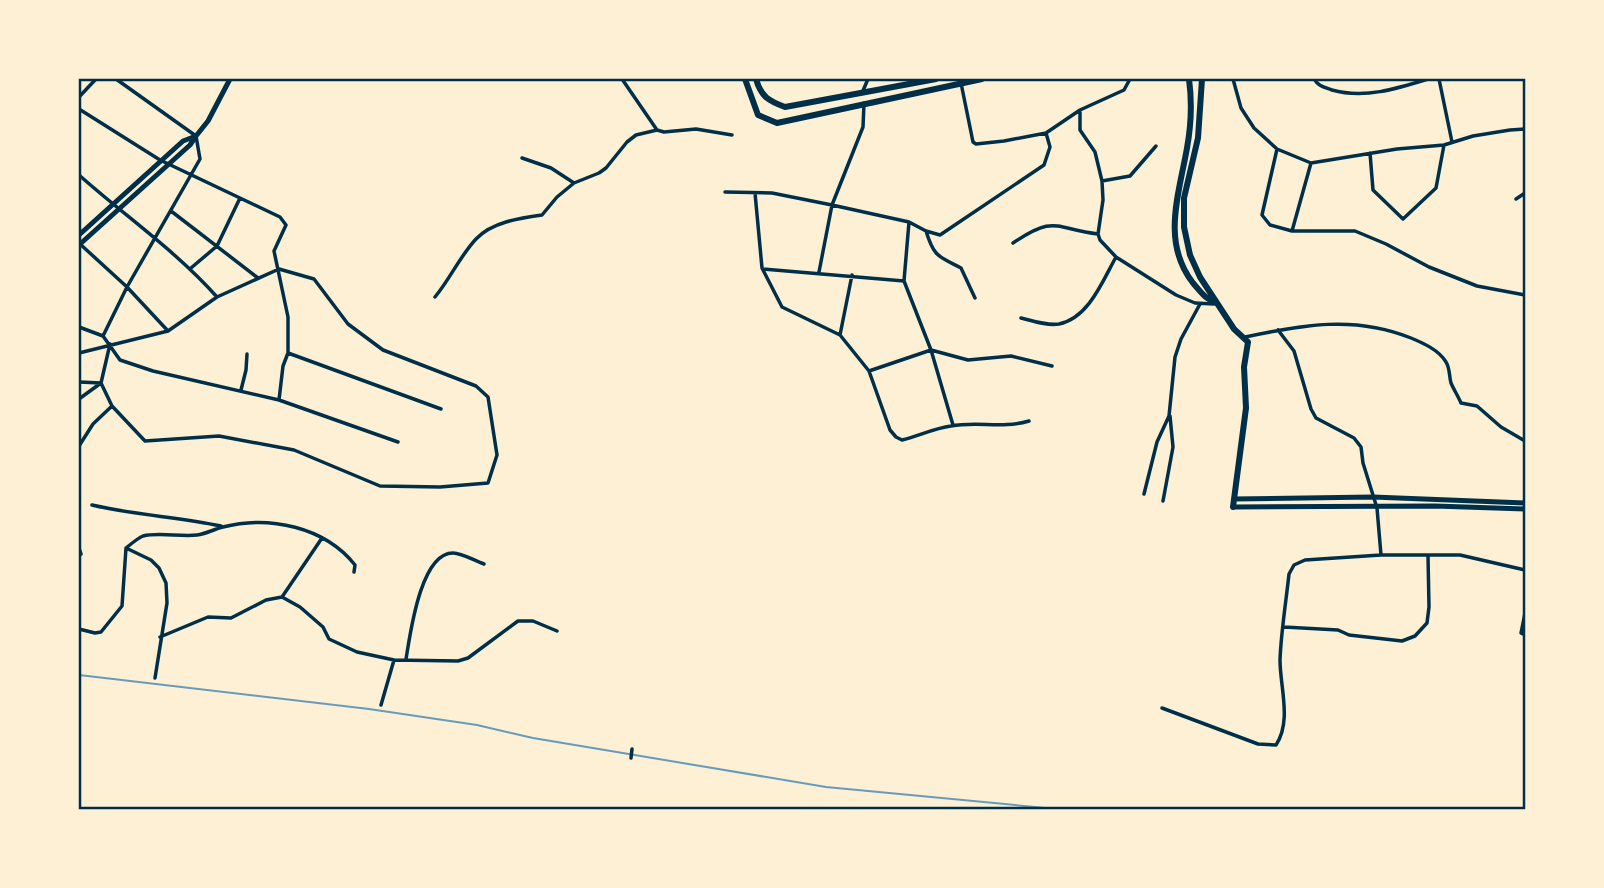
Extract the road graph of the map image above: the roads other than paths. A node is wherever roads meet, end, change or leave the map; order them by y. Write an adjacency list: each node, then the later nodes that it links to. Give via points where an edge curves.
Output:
1 (96, 79): 19 (street)
2 (116, 79): 27 (street)
3 (622, 79): 23 (street)
4 (745, 79): 20 (main road, via 758,115 777,123)
5 (756, 79): 18 (main road, via 766,99 785,107)
6 (868, 79): 18 (street)
7 (936, 79): 18 (main road)
8 (982, 79): 17 (main road)
9 (1129, 79): 22 (street, via 1124,90)
10 (1189, 79): 73 (main road, via 1188,146 1175,204 1174,232 1179,260 1190,279 1206,298)
11 (1202, 79): 73 (main road, via 1198,138 1184,198 1184,227 1200,277)
12 (1233, 79): 31 (street, via 1241,108 1254,128)
13 (1314, 79): 14 (street, via 1322,87 1363,95)
14 (1428, 79)
15 (1439, 79): 28 (street)
16 (228, 80): 27 (street)
17 (961, 83): 20 (main road); 25 (street, via 974,144)
18 (862, 93)
19 (79, 97)
20 (863, 103): 47 (street, via 863,127)
21 (79, 109): 34 (street)
22 (1080, 110): 25 (street); 39 (street, via 1080,130 1095,152)
23 (657, 130): 26 (street, via 696,129); 40 (street, via 636,135 606,168)
24 (1525, 130): 28 (street)
25 (1046, 133): 51 (street, via 1050,148 1044,164 940,235)
26 (732, 135)
27 (196, 136): 34 (street); 35 (street); 38 (street, via 200,159)
28 (1452, 143): 29 (street)
29 (1444, 145): 32 (street); 32 (street, via 1436,188 1403,219 1373,190)
30 (1156, 146): 39 (street, via 1130,176)
31 (1278, 149): 36 (street); 52 (street, via 1262,215 1270,225)
32 (1370, 153): 36 (street)
33 (522, 158): 40 (street, via 551,168)
34 (160, 160): 35 (street); 46 (street)
35 (169, 163): 38 (street); 48 (street)
36 (1311, 163): 52 (street)
37 (79, 175): 46 (street)
38 (191, 175): 44 (street); 49 (street)
39 (1102, 181): 53 (street)
40 (574, 183): 70 (street, via 542,215 492,227 477,239)
41 (724, 192): 43 (street)
42 (1525, 192): 45 (street)
43 (755, 193): 47 (street); 61 (street)
44 (240, 198): 58 (street); 62 (street, via 286,225 274,251)
45 (1516, 199)
46 (112, 205): 48 (street); 54 (street)
47 (832, 205): 50 (street); 63 (street)
48 (119, 211): 55 (street); 57 (street)
49 (171, 211): 55 (street); 58 (street)
50 (909, 222): 51 (street); 66 (street)
51 (926, 231): 71 (street, via 932,250 943,261 961,268)
52 (1292, 231): 68 (street, via 1355,231 1477,286)
53 (1098, 234): 56 (street, via 1055,224 1032,230); 59 (street)
54 (79, 235)
55 (155, 238): 60 (street); 67 (street)
56 (1013, 243)
57 (79, 244): 67 (street)
58 (217, 246): 60 (street); 65 (street)
59 (1116, 257): 72 (street); 74 (street, via 1090,303 1076,316 1060,324)
60 (191, 268): 69 (street)
61 (762, 268): 63 (street); 78 (street, via 782,307)
62 (279, 269): 65 (street); 84 (street, via 288,317); 93 (street, via 314,279 348,324 383,350 476,386 488,397 497,455 488,483 380,486 294,450 219,436 145,441)
63 (819, 272): 64 (street)
64 (852, 275): 66 (street); 78 (street)
65 (258, 278): 69 (street)
66 (904, 281): 82 (street)
67 (128, 287): 77 (street); 79 (street)
68 (1525, 295)
69 (217, 297): 77 (street)
70 (435, 297)
71 (975, 298)
72 (1200, 304): 73 (street); 95 (street, via 1175,357)
73 (1218, 304): 80 (main road)
74 (1021, 318)
75 (79, 327): 79 (street)
76 (1278, 330): 80 (street); 98 (street, via 1356,323 1418,340 1447,363 1461,403 1477,406); 102 (street, via 1294,351 1316,418 1354,438 1361,447)
77 (168, 331): 81 (street)
78 (840, 335): 87 (street)
79 (103, 336): 81 (street)
80 (1245, 337): 103 (main road, via 1246,408)
81 (110, 344): 83 (street); 89 (street); 90 (street, via 120,360)
82 (931, 351): 86 (street, via 968,360 1011,356); 87 (street); 97 (street)
83 (79, 353)
84 (288, 353): 92 (street); 94 (street)
85 (247, 354): 90 (street)
86 (1052, 366)
87 (869, 371): 97 (street, via 895,437 902,440)
88 (79, 382): 89 (street)
89 (101, 383): 91 (street); 93 (street)
90 (241, 390): 92 (street)
91 (79, 399)
92 (279, 400): 99 (street)
93 (112, 406): 100 (street)
94 (441, 409)
95 (1170, 416): 101 (street, via 1157,442); 104 (street, via 1173,447)
96 (1029, 421): 97 (street)
97 (953, 425)
98 (1525, 441)
99 (398, 442)
100 (79, 446)
101 (1144, 494)
102 (1373, 497): 103 (street); 105 (street); 108 (street)
103 (1234, 499): 107 (main road)
104 (1163, 501)
105 (1525, 503)
106 (92, 505): 110 (street)
107 (1233, 507): 108 (street)
108 (1377, 508): 109 (street); 115 (street)
109 (1525, 509)
110 (223, 527): 111 (street, via 277,523); 113 (street, via 200,535 143,536)
111 (322, 537): 119 (street, via 344,552 355,565); 120 (street)
112 (79, 548): 114 (street)
113 (125, 548): 123 (street, via 122,606 101,632); 126 (street, via 151,560 166,583)
114 (81, 554)
115 (1381, 555): 116 (street); 122 (street, via 1324,557 1294,565 1289,574)
116 (1428, 556): 118 (street, via 1461,555); 122 (street, via 1427,622 1415,636 1402,641)
117 (484, 564): 127 (street, via 454,553 443,555 429,571 415,601)
118 (1525, 570)
119 (354, 572)
120 (282, 597): 126 (street, via 231,618 208,617); 128 (street, via 323,627 329,639 357,652)
121 (1525, 613): 125 (street, via 1521,634)
122 (1284, 627): 131 (street, via 1280,660 1284,725 1276,745 1258,744)
123 (79, 629)
124 (558, 631): 127 (street, via 533,621 518,621 468,658)
125 (1525, 635)
126 (160, 636): 129 (street)
127 (406, 659): 128 (street)
128 (394, 660): 130 (street)
129 (155, 678)
130 (381, 705)
131 (1162, 708)
132 (632, 749): 133 (street)
133 (631, 758)

